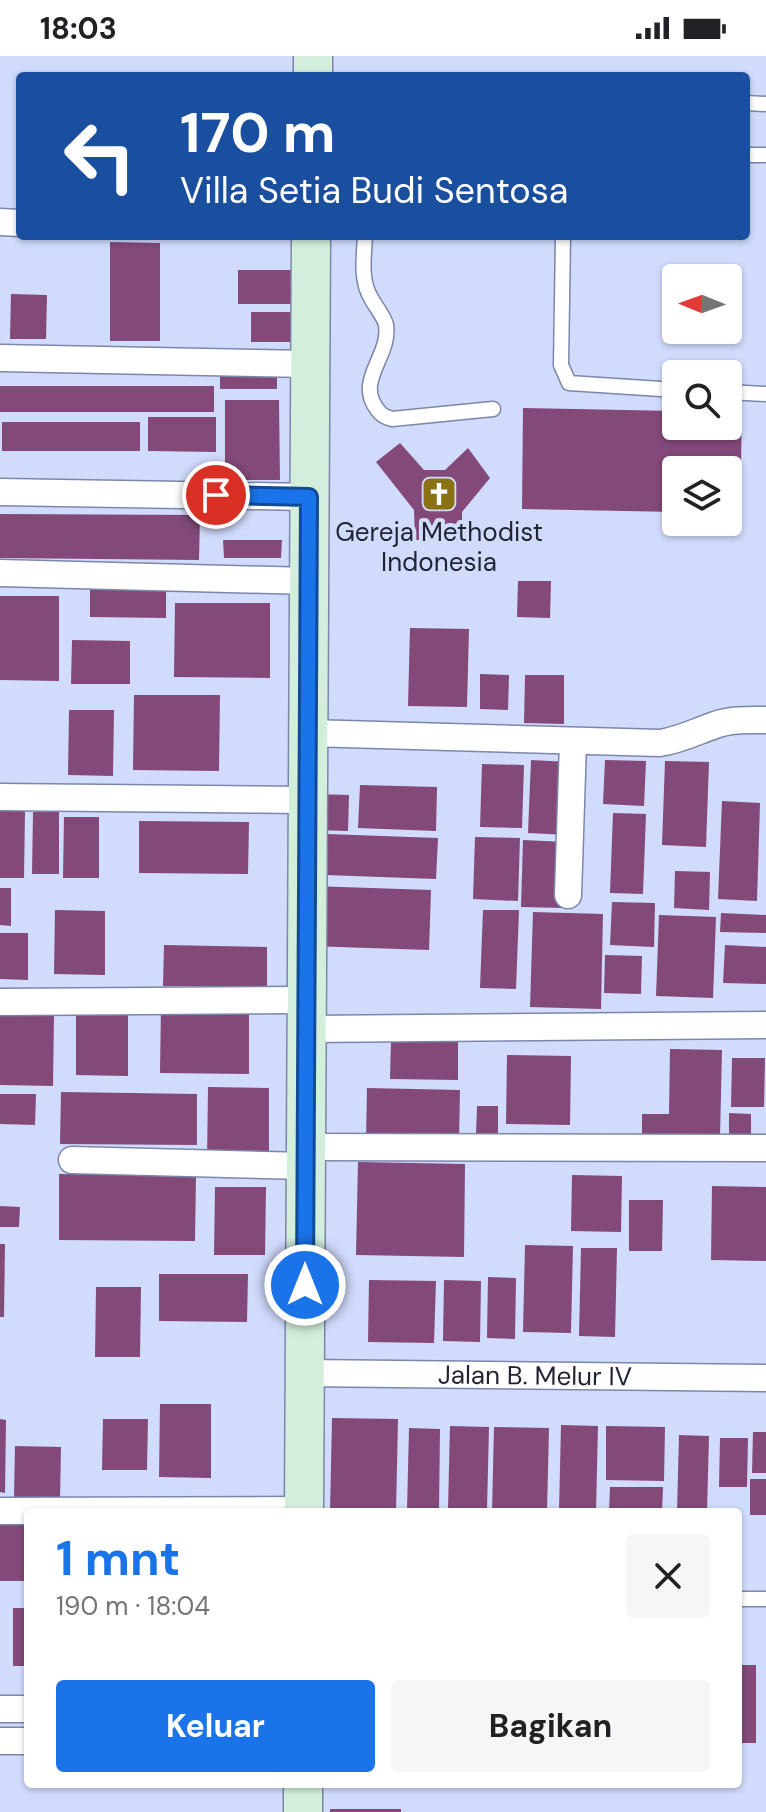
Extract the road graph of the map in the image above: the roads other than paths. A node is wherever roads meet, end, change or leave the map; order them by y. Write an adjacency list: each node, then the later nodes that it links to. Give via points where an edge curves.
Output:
1 (311, 240): 5 (street)
2 (365, 240): 9 (lane, via 363,271 369,295 386,324 385,343 368,385 375,406 392,419)
3 (563, 240): 6 (lane, via 561,365 569,383)
4 (0, 358): 5 (street)
5 (310, 364): 11 (street)
6 (662, 389)
7 (742, 393): 8 (lane)
8 (766, 394)
9 (493, 409)
10 (0, 492): 11 (street)
11 (309, 497): 13 (street)
12 (0, 573): 13 (street)
13 (308, 581): 15 (street)
14 (766, 720): 16 (street, via 716,724 660,743)
15 (308, 733): 16 (street); 18 (street)
16 (573, 742): 19 (street)
17 (0, 797): 18 (street)
18 (308, 800): 21 (street)
19 (568, 895)
20 (0, 1002): 21 (street)
21 (307, 1015): 22 (street); 24 (street)
22 (766, 1025)
23 (766, 1148): 24 (street)
24 (306, 1157): 25 (street); 26 (street)
25 (72, 1160)
26 (305, 1373): 27 (street, Jalan B. Melur IV); 28 (street)
27 (766, 1378)
28 (304, 1508)
29 (0, 1511): 30 (street)
30 (24, 1511)
31 (742, 1599): 32 (lane)
32 (766, 1599)
33 (0, 1709): 34 (street)
34 (24, 1709)
35 (0, 1741): 36 (street)
36 (24, 1741)
37 (303, 1788): 38 (street)
38 (303, 1812)

